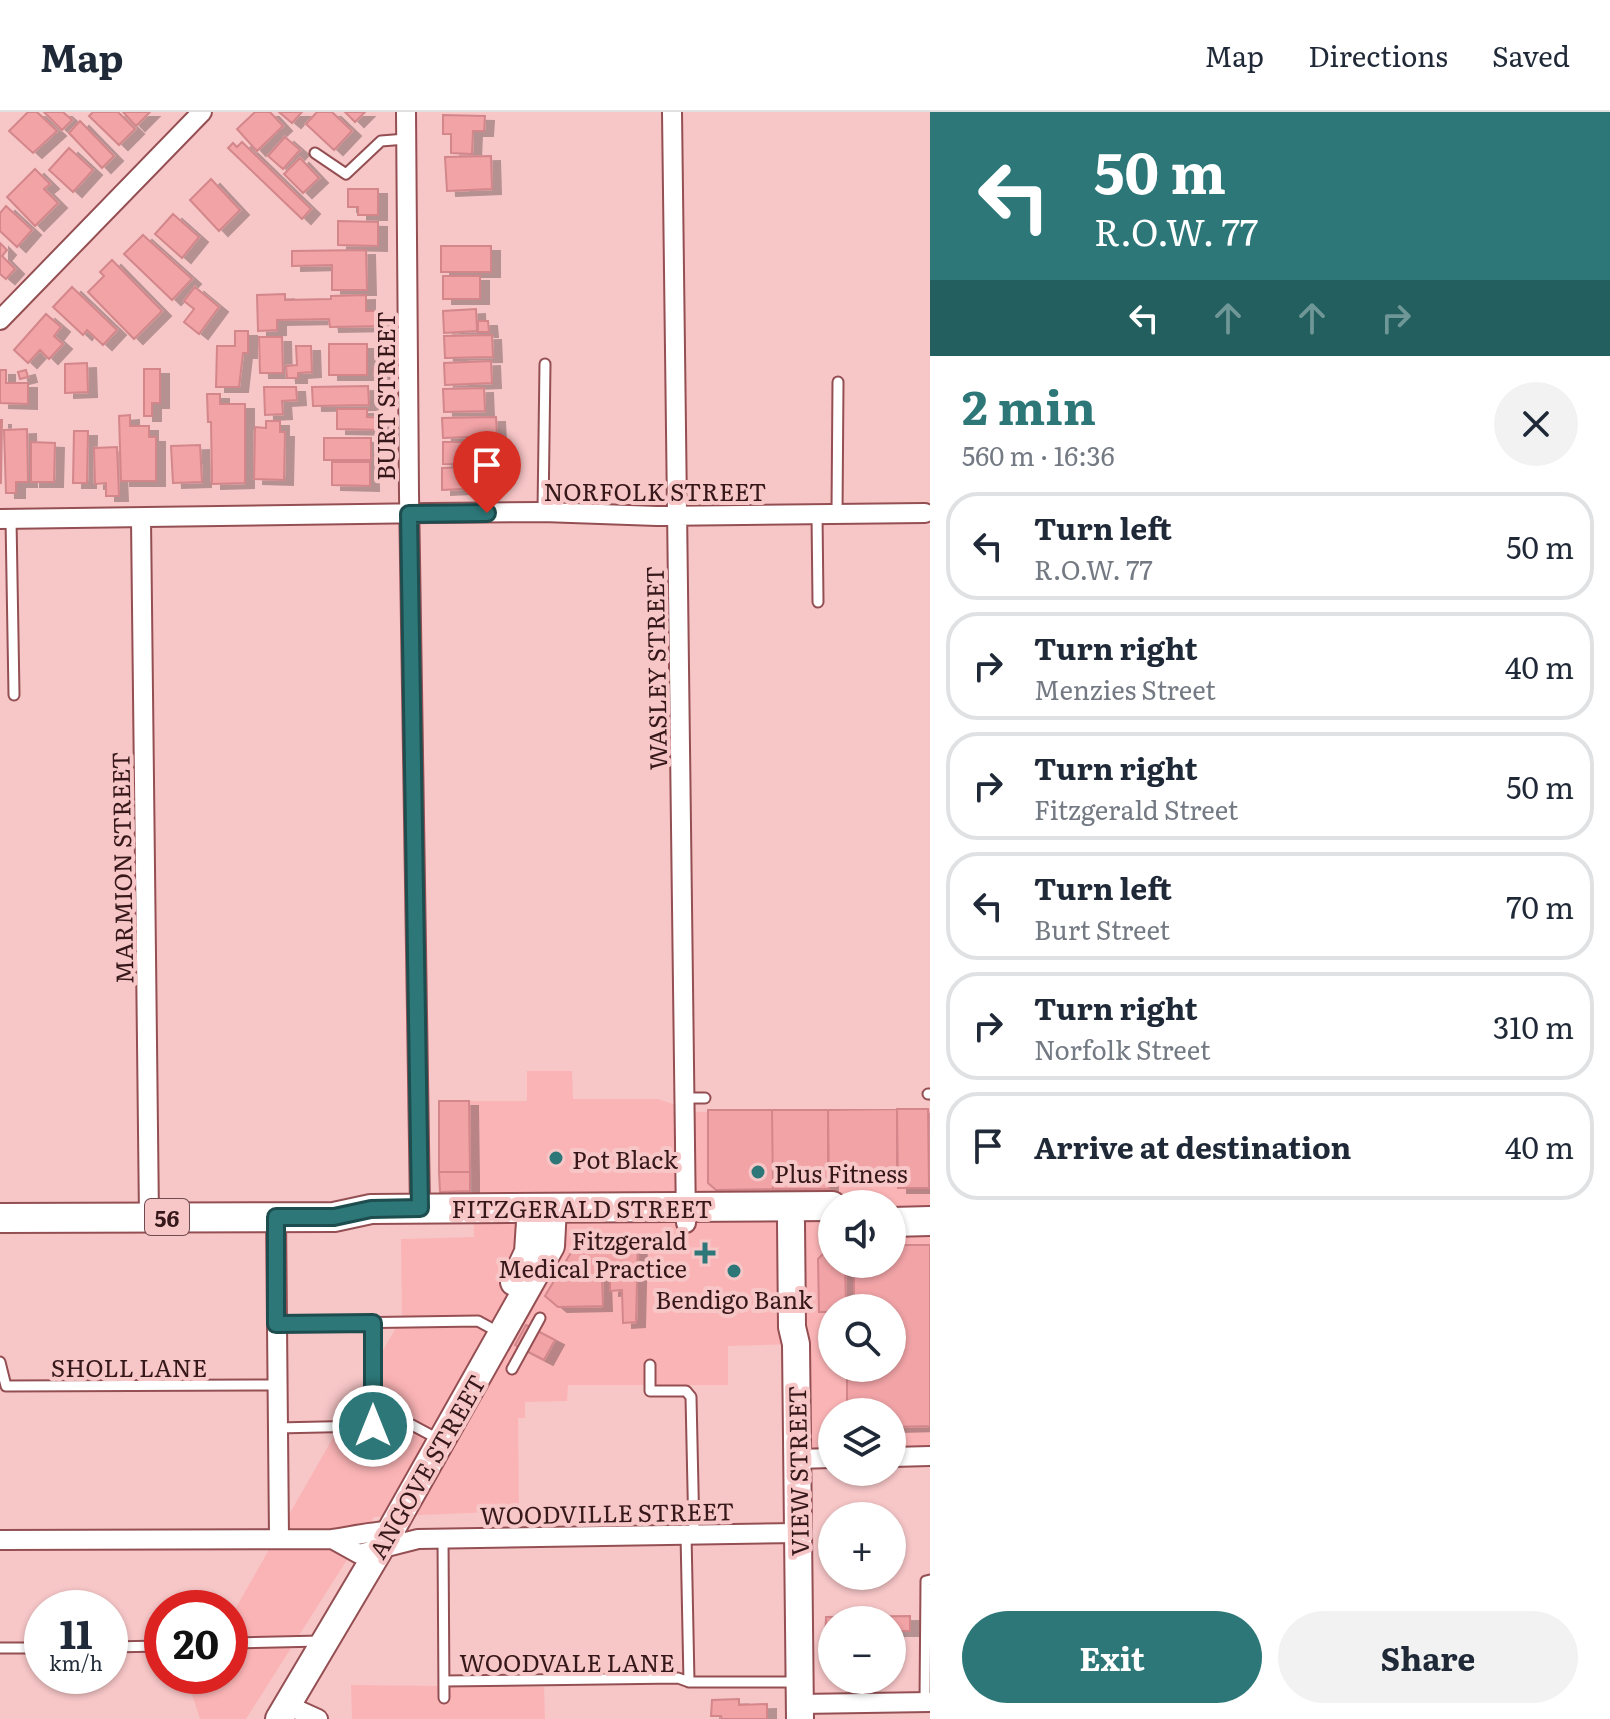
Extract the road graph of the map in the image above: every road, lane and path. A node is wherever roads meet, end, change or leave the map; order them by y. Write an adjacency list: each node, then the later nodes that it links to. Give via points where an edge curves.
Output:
1 (202, 112): 6 (street)
2 (406, 112): 4 (street, BURT STREET)
3 (672, 112): 14 (street, WASLEY STREET)
4 (406, 139): 5 (lane, via 381,141 346,174); 11 (street, BURT STREET)
5 (315, 153)
6 (0, 320)
7 (545, 364): 9 (lane)
8 (838, 382): 13 (lane)
9 (543, 512): 11 (street, NORFOLK STREET); 14 (street, NORFOLK STREET)
10 (928, 512): 13 (street, NORFOLK STREET)
11 (409, 514): 16 (street, NORFOLK STREET); 26 (street, BURT STREET)
12 (817, 514): 13 (street, NORFOLK STREET); 14 (street, NORFOLK STREET); 17 (lane)
13 (837, 514)
14 (677, 516): 21 (street, WASLEY STREET)
15 (5, 519): 16 (street, NORFOLK STREET); 19 (lane)
16 (141, 519): 29 (street, MARMION STREET)
17 (818, 602)
18 (0, 628): 19 (lane)
19 (13, 628): 20 (lane)
20 (14, 695)
21 (684, 1098): 22 (lane); 27 (street, WASLEY STREET)
22 (705, 1098)
23 (906, 1205): 24 (main road)
24 (930, 1205)
25 (818, 1207): 27 (main road, FITZGERALD STREET / 56)
26 (420, 1208): 28 (main road, FITZGERALD STREET / 56); 31 (main road, FITZGERALD STREET / 56, via 371,1209)
27 (686, 1215): 28 (main road, FITZGERALD STREET / 56); 34 (main road, FITZGERALD STREET / 56)
28 (542, 1216): 31 (main road, FITZGERALD STREET / 56, via 370,1225); 40 (main road, ANGOVE STREET, via 521,1271); 47 (main road, ANGOVE STREET, via 551,1246)
29 (149, 1217): 30 (main road, FITZGERALD STREET / 56); 32 (main road, FITZGERALD STREET / 56)
30 (276, 1217): 31 (main road, FITZGERALD STREET / 56); 39 (street)
31 (334, 1217)
32 (0, 1218)
33 (930, 1221): 36 (main road)
34 (791, 1222): 35 (main road, FITZGERALD STREET / 56); 51 (main road, VIEW STREET)
35 (818, 1222)
36 (906, 1222)
37 (540, 1318): 43 (lane)
38 (373, 1323): 39 (lane); 40 (lane, via 478,1321); 45 (lane)
39 (276, 1324): 44 (street)
40 (489, 1327): 47 (main road, ANGOVE STREET)
41 (0, 1362): 44 (lane, SHOLL LANE, via 6,1386)
42 (650, 1365): 53 (lane, via 650,1391 686,1391 691,1397)
43 (512, 1369)
44 (277, 1385): 46 (street)
45 (373, 1426): 46 (lane); 47 (lane, via 412,1425)
46 (277, 1428): 54 (street)
47 (435, 1437): 57 (main road, ANGOVE STREET)
48 (930, 1456): 49 (street)
49 (906, 1457)
50 (818, 1458): 51 (street)
51 (797, 1459): 52 (main road, VIEW STREET)
52 (798, 1533): 53 (street, WOODVILLE STREET); 66 (main road, VIEW STREET)
53 (690, 1534): 55 (street, WOODVILLE STREET); 64 (lane)
54 (279, 1538): 56 (street, WOODVILLE STREET); 57 (street, WOODVILLE STREET)
55 (443, 1538): 57 (street, WOODVILLE STREET); 63 (lane, WOODVALE LANE)
56 (0, 1540)
57 (375, 1542): 59 (main road, ANGOVE STREET)
58 (930, 1580): 67 (lane)
59 (317, 1641): 60 (lane); 68 (main road, ANGOVE STREET); 69 (main road, ANGOVE STREET)
60 (248, 1643)
61 (0, 1648): 62 (lane)
62 (24, 1648)
63 (444, 1681): 64 (lane, WOODVALE LANE); 65 (lane, WOODVALE LANE)
64 (689, 1682): 66 (lane, WOODVALE LANE)
65 (444, 1698)
66 (800, 1702): 67 (street)
67 (928, 1702)
68 (283, 1712): 70 (street)
69 (265, 1719)
70 (318, 1719)

